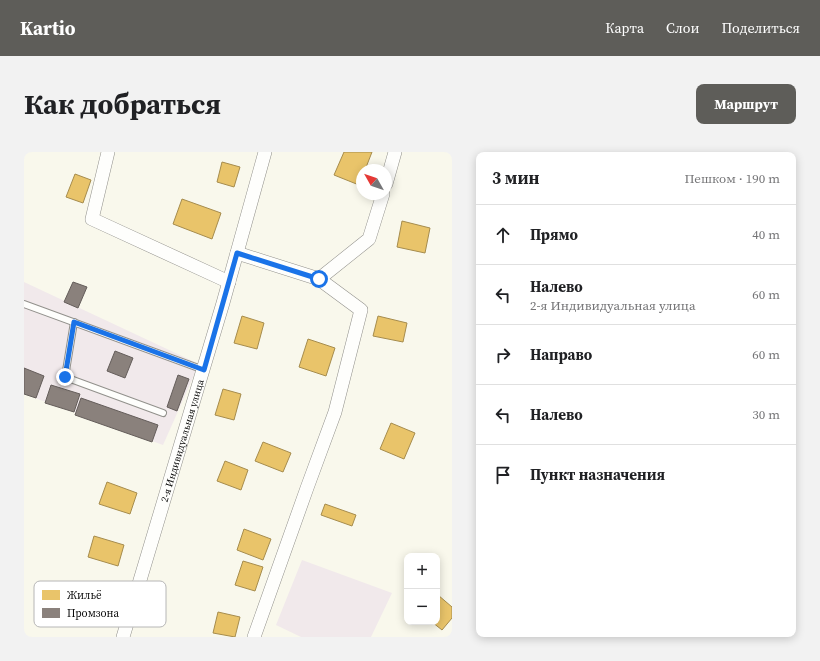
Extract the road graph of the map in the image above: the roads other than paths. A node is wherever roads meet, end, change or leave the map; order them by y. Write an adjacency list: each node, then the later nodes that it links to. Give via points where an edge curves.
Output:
1 (108, 152): 8 (street, via 92,219)
2 (265, 152): 6 (street, 2-я Индивидуальная улица)
3 (394, 152): 4 (street)
4 (391, 164)
5 (381, 200): 7 (street, via 369,239)
6 (237, 253): 7 (street); 8 (street, 2-я Индивидуальная улица)
7 (319, 279): 16 (street, via 361,310 335,412)
8 (229, 282): 11 (street, 2-я Индивидуальная улица)
9 (24, 304): 10 (lane)
10 (74, 322): 11 (lane); 12 (lane, via 65,377)
11 (204, 370): 13 (street, 2-я Индивидуальная улица)
12 (163, 413)
13 (139, 581)
14 (125, 627): 15 (street, 2-я Индивидуальная улица)
15 (122, 637)
16 (254, 637)

